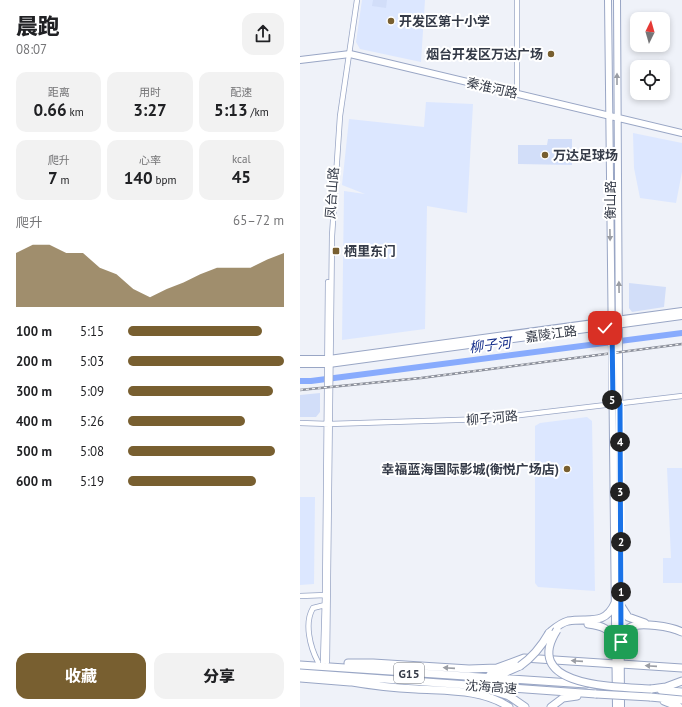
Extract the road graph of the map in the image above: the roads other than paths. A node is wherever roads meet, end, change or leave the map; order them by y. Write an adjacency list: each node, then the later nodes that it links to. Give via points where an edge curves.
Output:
1 (354, 0): 6 (street, 凤台山路)
2 (357, 0): 6 (street, 凤台山路)
3 (517, 0): 9 (street)
4 (608, 0): 10 (main road, 衡山路)
5 (617, 0): 11 (main road, 衡山路, one-way to 5)
6 (348, 52): 7 (main road, 秦淮河路); 8 (main road, 秦淮河路); 9 (main road, 秦淮河路); 10 (main road, 秦淮河路); 20 (street, 凤台山路, via 334,200)
7 (300, 57)
8 (300, 60)
9 (517, 90): 10 (main road, 秦淮河路)
10 (609, 114): 11 (main road, 秦淮河路); 17 (main road, 衡山路, one-way to 17)
11 (617, 115): 12 (main road, 秦淮河路); 13 (main road, 秦淮河路); 16 (main road, 衡山路, one-way to 11)
12 (682, 129)
13 (682, 133)
14 (682, 312): 16 (main road, 嘉陵江路)
15 (682, 316): 16 (main road, 嘉陵江路)
16 (619, 326): 17 (main road, 嘉陵江路); 22 (main road, 衡山路)
17 (612, 327): 20 (main road, 嘉陵江路); 23 (main road, 衡山路)
18 (300, 359): 20 (main road, 嘉陵江路)
19 (300, 364): 20 (main road, 嘉陵江路)
20 (327, 364): 25 (street, 凤台山路)
21 (682, 396): 22 (street, 柳子河路)
22 (620, 404): 23 (street, 柳子河路); 28 (main road)
23 (613, 405): 25 (street, 柳子河路, via 487,419); 28 (main road, 衡山路)
24 (300, 423): 25 (street, 柳子河路)
25 (327, 424): 26 (street, 凤台山路)
26 (327, 594): 27 (street); 29 (street); 33 (street)
27 (300, 596)
28 (618, 604): 30 (highway, via 628,617 637,621 668,625); 31 (main road); 40 (highway, bridge, via 605,617 597,620 566,622 557,626 532,658 520,666 493,675)
29 (325, 605): 33 (street); 33 (street, via 313,608 309,635 312,650)
30 (682, 631): 31 (highway, via 635,626 628,629)
31 (618, 642): 35 (main road); 46 (highway, bridge, via 609,630 598,625 573,624 557,630 549,647 556,668 561,674)
32 (300, 660): 33 (highway)
33 (323, 662): 34 (highway)
34 (348, 663): 35 (highway, one-way to 34, via 524,658 497,668 469,669); 39 (highway)
35 (618, 664): 37 (highway, one-way to 35); 54 (main road); 55 (main road)
36 (300, 665): 39 (highway, 沈海高速 / G15)
37 (682, 668)
38 (300, 673): 44 (highway, 沈海高速 / G15)
39 (432, 674): 40 (highway, 沈海高速 / G15)
40 (458, 676): 46 (highway, 沈海高速 / G15, bridge)
41 (300, 678): 42 (highway)
42 (346, 681): 44 (highway); 51 (highway, via 375,686 480,694 497,699)
43 (682, 681): 48 (highway)
44 (432, 682): 45 (highway, 沈海高速 / G15)
45 (456, 684): 49 (highway, 沈海高速 / G15); 52 (highway, via 502,693)
46 (596, 685): 48 (highway, 沈海高速 / G15, bridge)
47 (682, 692): 48 (highway, 沈海高速 / G15)
48 (650, 693): 49 (highway, 沈海高速 / G15, bridge); 50 (highway, 沈海高速 / G15); 56 (highway)
49 (596, 694): 53 (highway, via 563,698)
50 (682, 700)
51 (509, 707)
52 (525, 707)
53 (551, 707)
54 (616, 707)
55 (621, 707)
56 (679, 707)

